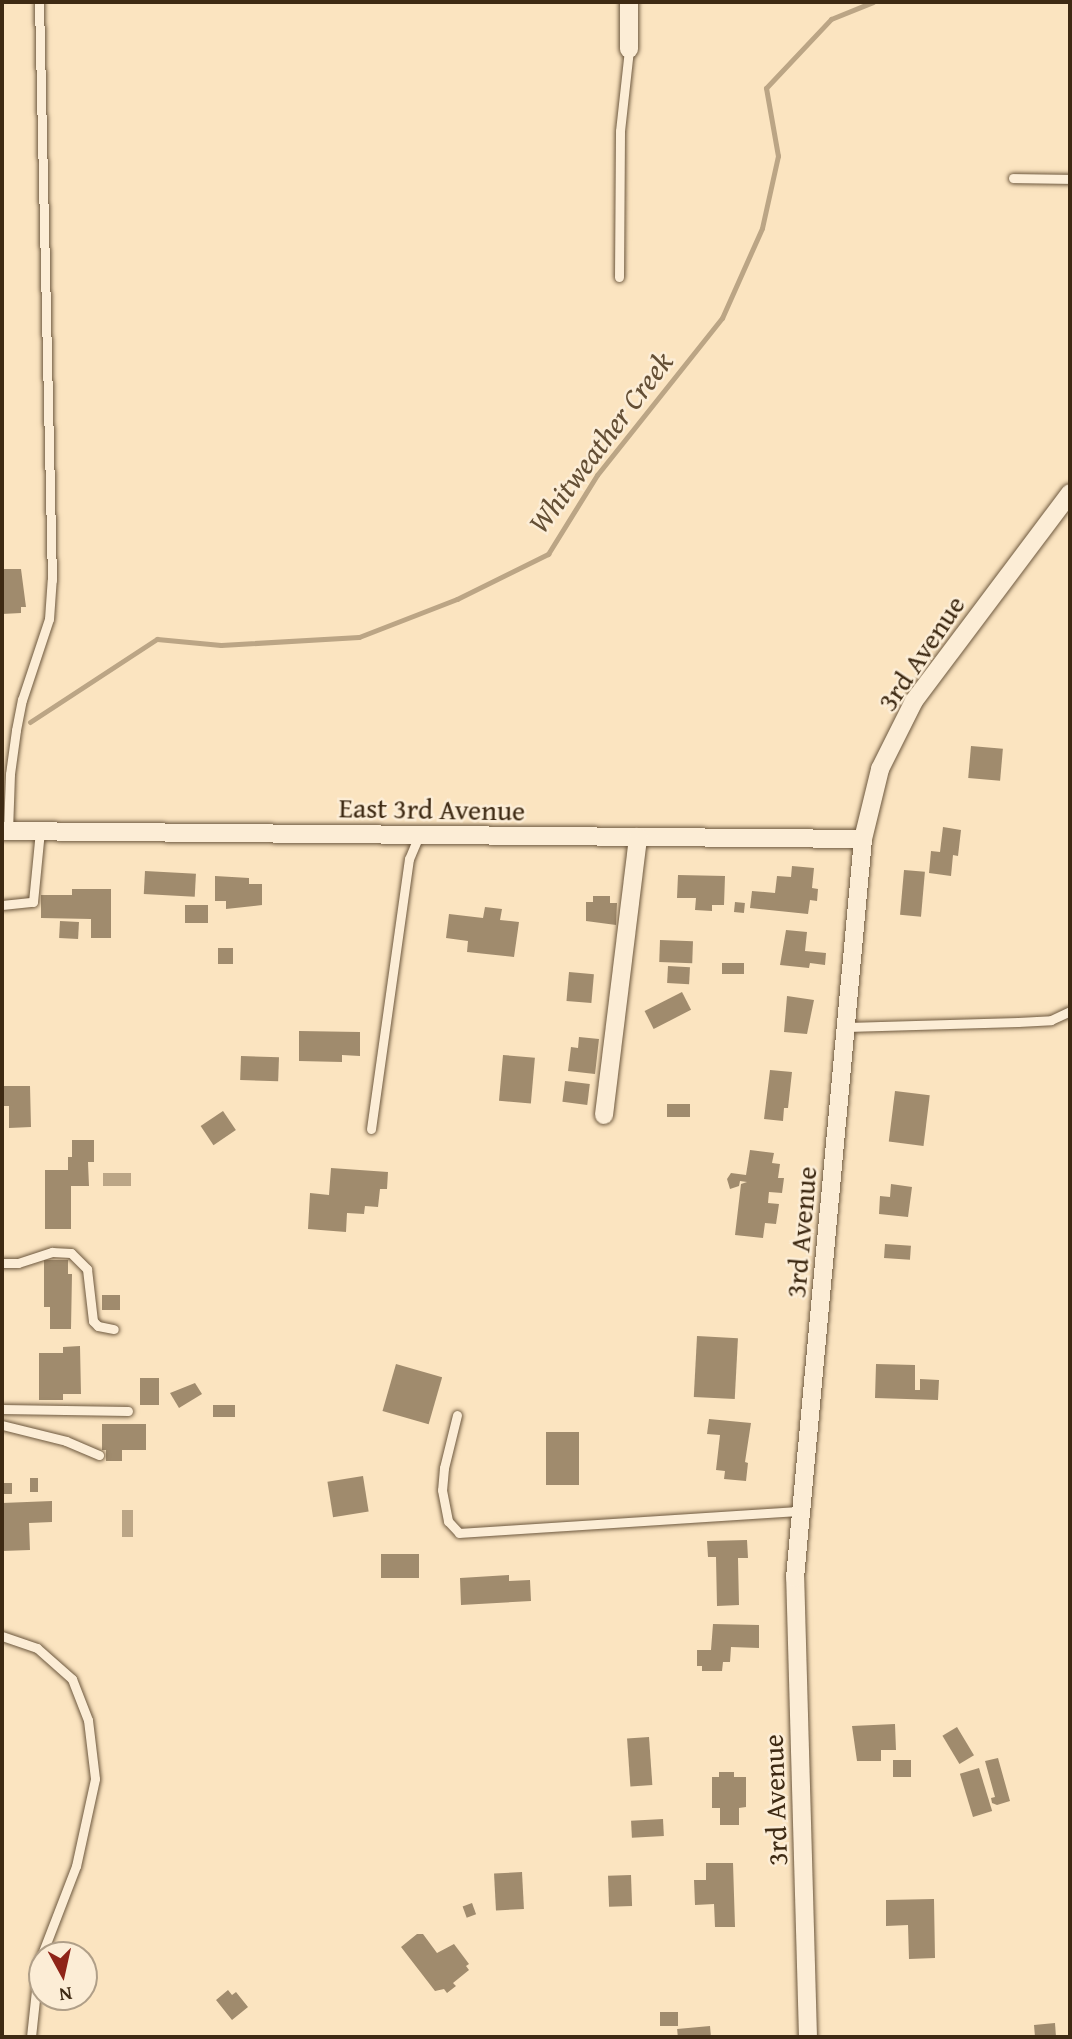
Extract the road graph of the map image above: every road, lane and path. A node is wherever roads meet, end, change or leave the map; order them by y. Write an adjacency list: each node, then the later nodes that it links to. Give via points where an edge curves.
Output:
1 (38, 2): 8 (lane, via 52,580 48,619 16,730)
2 (629, 2): 3 (street)
3 (628, 49): 6 (lane, via 620,131)
4 (1013, 178): 5 (lane)
5 (1070, 179)
6 (619, 277)
7 (1070, 494): 12 (street, 3rd Avenue, via 914,701 880,769)
8 (5, 831): 9 (street, East 3rd Avenue)
9 (40, 831): 10 (street, East 3rd Avenue); 13 (lane, via 33,902)
10 (419, 835): 11 (street, East 3rd Avenue); 17 (lane, via 409,859)
11 (638, 837): 12 (street, East 3rd Avenue); 16 (street)
12 (863, 839): 15 (street, 3rd Avenue)
13 (2, 905)
14 (1070, 1011): 15 (lane, via 1051,1020)
15 (847, 1027): 25 (street, 3rd Avenue)
16 (604, 1115)
17 (371, 1129)
18 (2, 1264): 19 (lane, via 71,1252 87,1269 93,1321)
19 (114, 1329)
20 (2, 1409): 21 (lane)
21 (128, 1411)
22 (457, 1415): 25 (lane, via 442,1490 448,1521 459,1533)
23 (2, 1425): 24 (lane, via 66,1441)
24 (99, 1455)
25 (802, 1511): 28 (street, 3rd Avenue, via 795,1578)
26 (2, 1636): 27 (lane, via 37,1648 72,1679 88,1720 95,1779 76,1866 39,1962)
27 (31, 2037)
28 (807, 2037)

